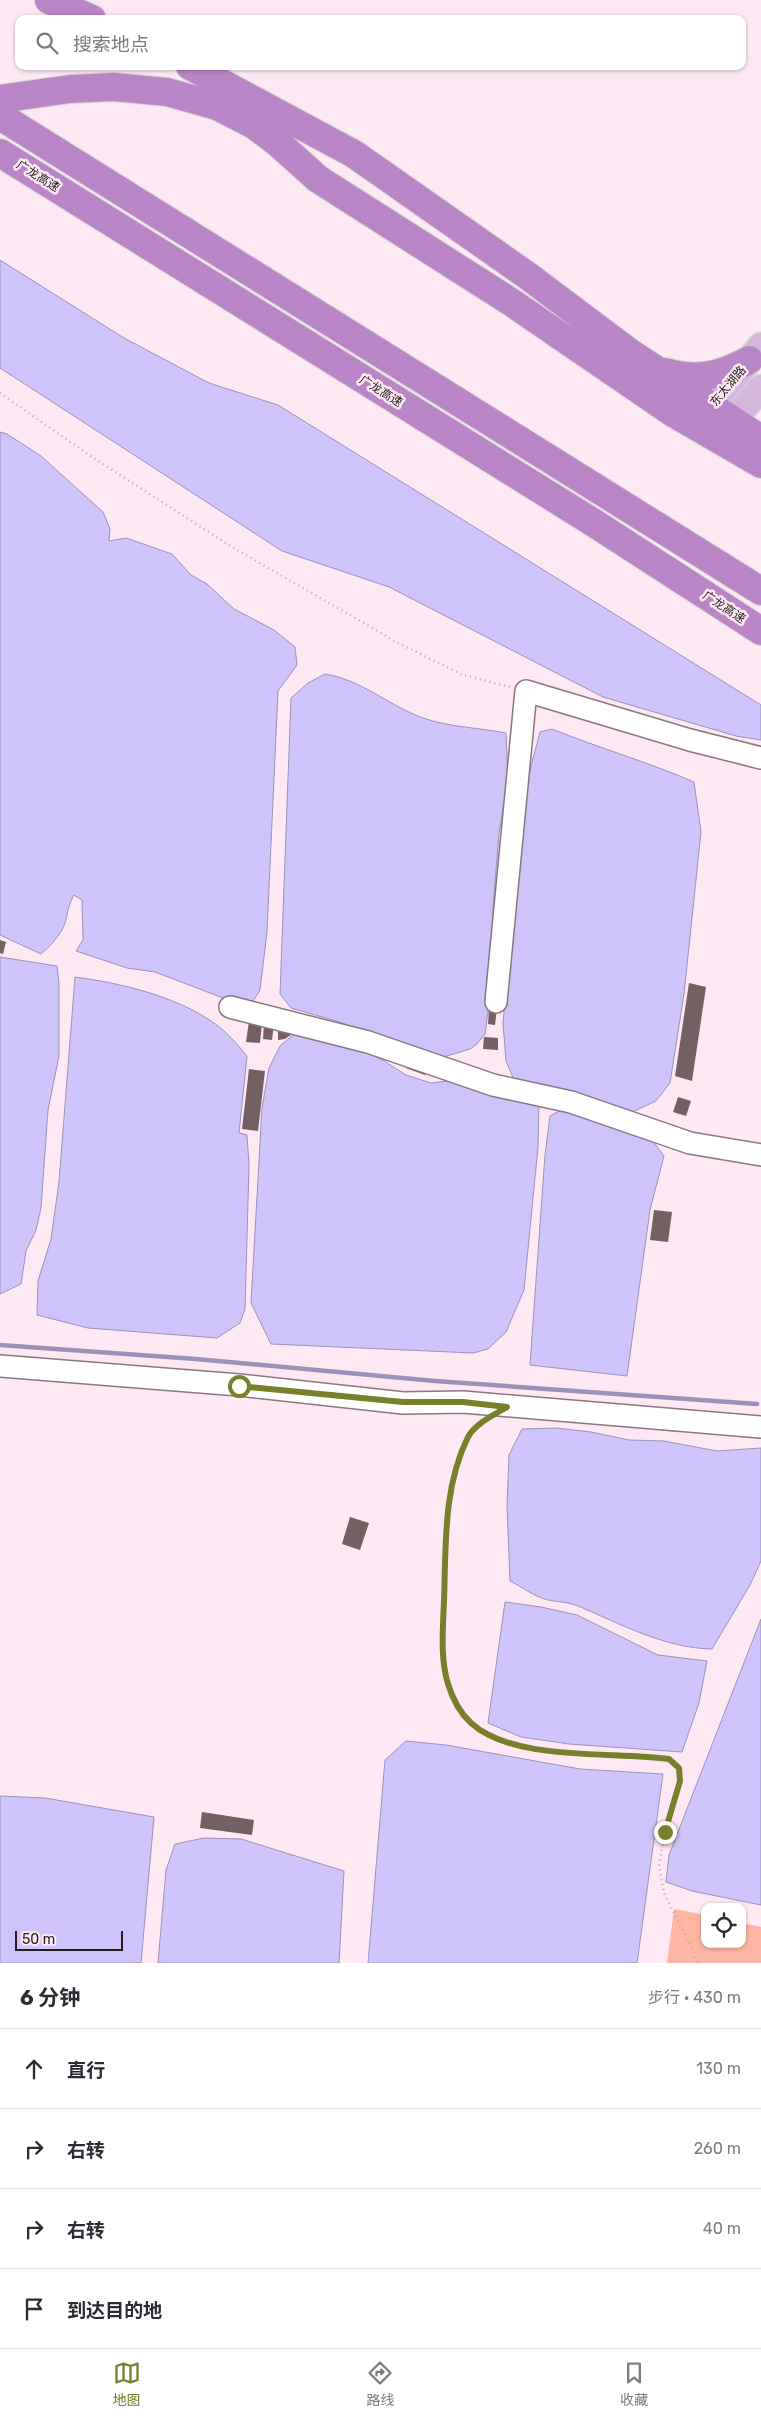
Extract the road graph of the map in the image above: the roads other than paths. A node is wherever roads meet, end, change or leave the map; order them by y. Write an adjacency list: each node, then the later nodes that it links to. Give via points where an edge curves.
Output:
1 (49, 0): 2 (highway)
2 (83, 15)
3 (197, 70): 8 (highway, via 354,154)
4 (0, 99): 10 (highway, via 70,89 114,87 167,92 217,106 254,125 318,179 511,302)
5 (0, 116): 13 (highway)
6 (0, 153): 14 (highway, 广龙高速)
7 (755, 353): 8 (highway, via 727,372 696,378); 10 (main road, 东太湖路)
8 (657, 370): 10 (highway)
9 (761, 388): 10 (main road, 东太湖路)
10 (714, 422): 11 (highway); 12 (highway)
11 (761, 439)
12 (761, 464)
13 (761, 591)
14 (761, 631)
15 (761, 758): 16 (lane, via 526,691)
16 (496, 1002)
17 (230, 1007): 18 (lane, via 368,1042 493,1085 571,1102 690,1143)
18 (761, 1155)
19 (0, 1366): 20 (lane, via 403,1402 463,1402)
20 (761, 1427)

